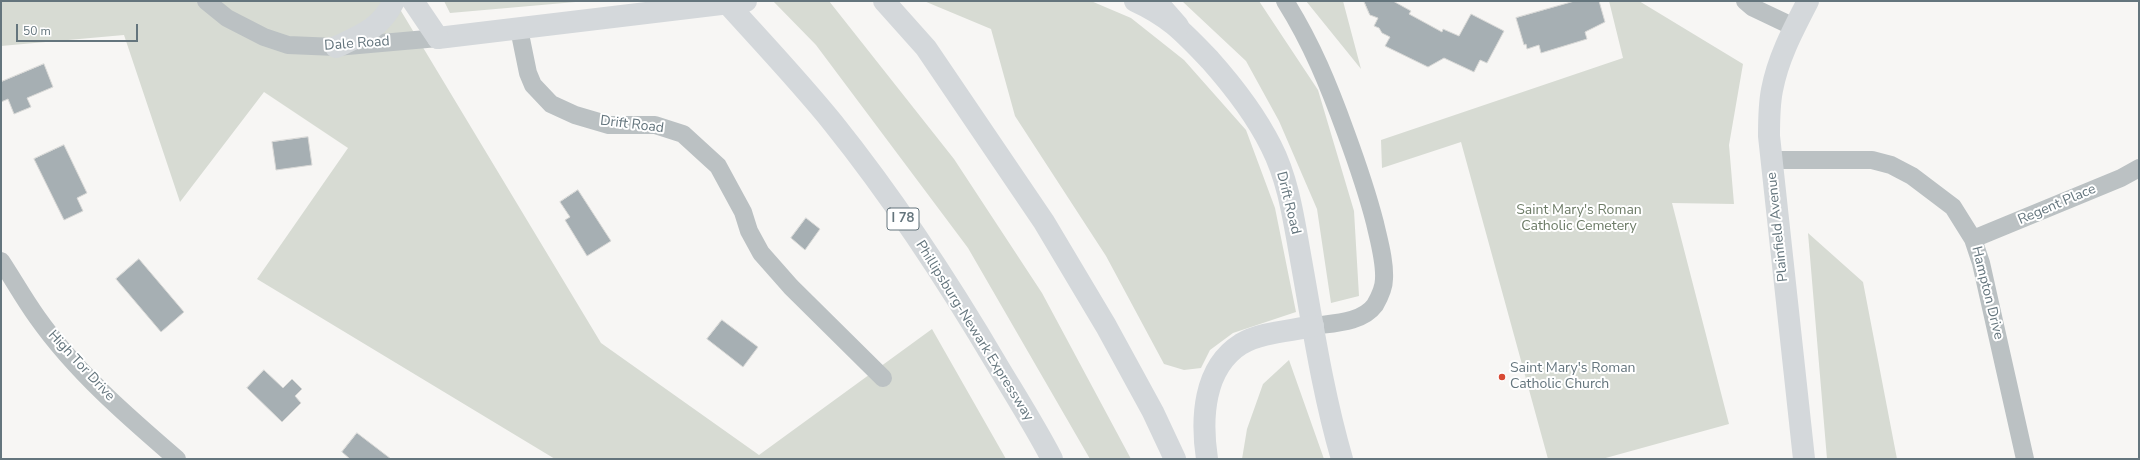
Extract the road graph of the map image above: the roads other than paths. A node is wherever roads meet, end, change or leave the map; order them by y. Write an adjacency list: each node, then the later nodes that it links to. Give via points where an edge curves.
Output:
1 (206, 1): 16 (street, Dale Road, via 227,18 264,37 288,45)
2 (394, 1): 16 (main road, via 380,23 368,32)
3 (413, 1): 15 (main road)
4 (725, 1): 24 (main road, Phillipsburg-Newark Expressway / I 78, via 809,95 873,176 941,274)
5 (746, 1): 14 (main road)
6 (884, 1): 25 (main road, via 926,48 1044,222 1106,326 1153,412)
7 (1135, 1): 12 (main road, Drift Road)
8 (1156, 1): 12 (main road)
9 (1285, 1): 21 (street, via 1325,74 1367,190 1382,251 1384,280 1374,306 1349,321)
10 (1745, 1): 13 (street, via 1752,7)
11 (1808, 1): 13 (main road, Plainfield Avenue)
12 (1178, 26): 21 (main road, Drift Road, via 1252,110 1272,147 1288,193)
13 (1794, 27): 17 (main road, Plainfield Avenue, via 1777,67 1771,91)
14 (519, 29): 15 (main road, Dale Road); 22 (street, Drift Road, via 533,85 551,104 575,115 609,125 655,125 684,134 718,166 743,212 749,231 761,253 791,288)
15 (438, 38): 16 (street, Dale Road)
16 (336, 47)
17 (1770, 160): 19 (street, Hampton Drive, via 1865,159 1891,165 1912,176 1953,207); 28 (main road, Plainfield Avenue)
18 (2139, 168): 19 (street, Regent Place)
19 (1973, 240): 29 (street, Hampton Drive, via 1987,284)
20 (1, 260): 23 (street, High Tor Drive, via 37,317 85,374)
21 (1313, 326): 26 (main road, via 1241,344 1220,365 1206,398 1204,420); 27 (main road, Drift Road, via 1328,411)
22 (883, 378)
23 (177, 459)
24 (1052, 459)
25 (1175, 459)
26 (1207, 459)
27 (1342, 459)
28 (1804, 459)
29 (2025, 459)

